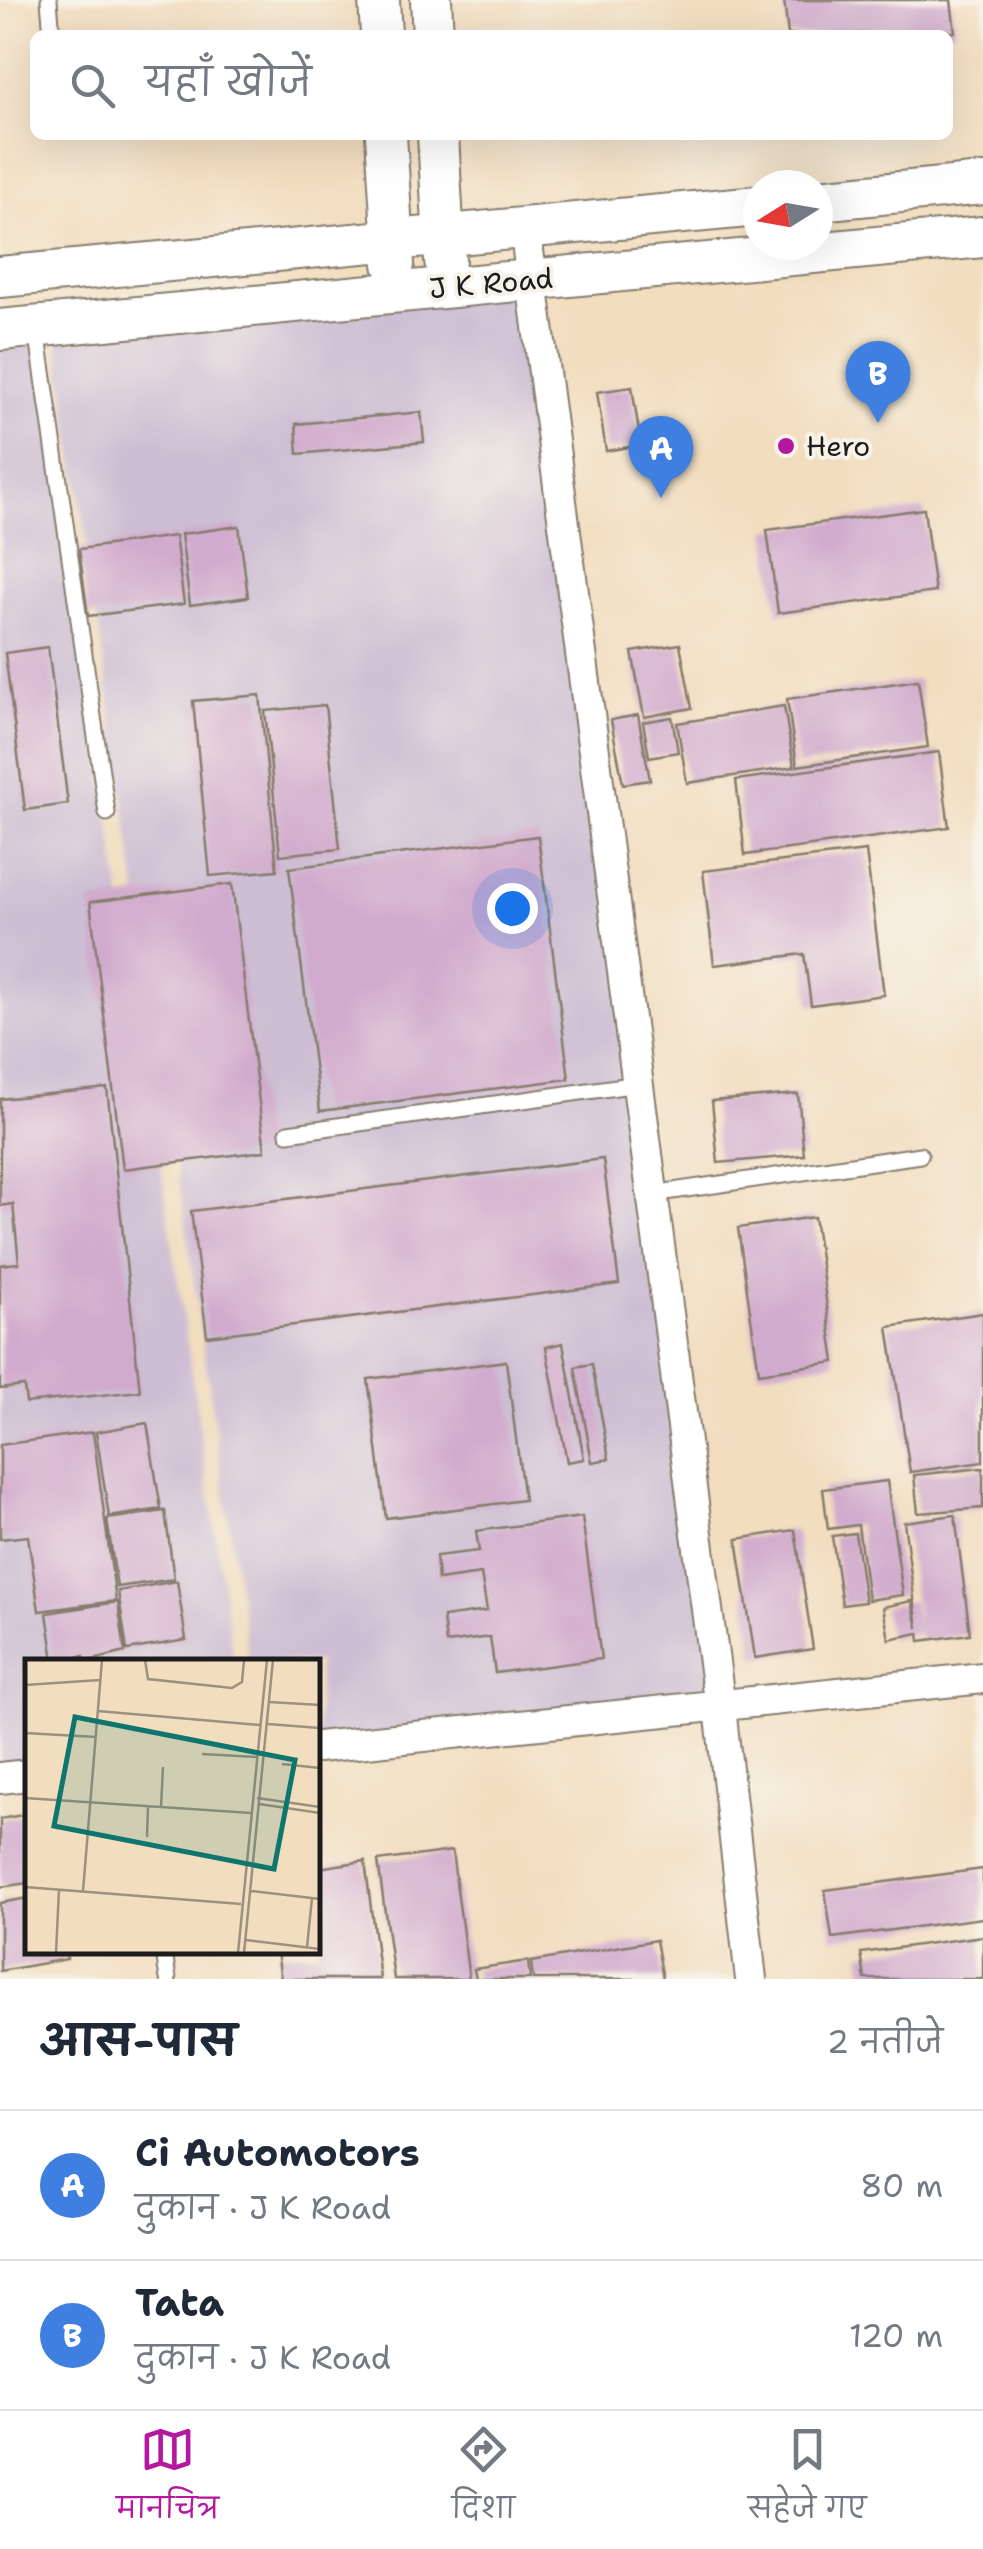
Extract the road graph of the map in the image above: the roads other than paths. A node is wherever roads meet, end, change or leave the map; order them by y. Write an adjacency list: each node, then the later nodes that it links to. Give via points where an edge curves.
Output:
1 (48, 0): 4 (lane)
2 (379, 0): 5 (main road)
3 (431, 0): 6 (main road)
4 (51, 30)
5 (381, 30)
6 (433, 30)
7 (386, 140): 15 (main road)
8 (438, 140): 13 (main road)
9 (983, 184): 10 (main road)
10 (833, 199)
11 (743, 207): 12 (main road, J K Road)
12 (525, 228): 13 (main road, J K Road); 17 (street)
13 (443, 236): 15 (main road, J K Road); 18 (main road)
14 (983, 237): 17 (main road, J K Road)
15 (392, 240): 16 (main road, J K Road); 19 (main road)
16 (0, 278)
17 (532, 280): 18 (main road, J K Road); 22 (street)
18 (448, 288): 19 (main road, J K Road)
19 (397, 292): 20 (main road, J K Road)
20 (18, 328): 21 (lane)
21 (107, 813)
22 (638, 1084): 23 (lane); 25 (street)
23 (288, 1133)
24 (920, 1156): 25 (lane)
25 (652, 1194): 27 (street)
26 (983, 1678): 27 (street)
27 (720, 1708): 28 (street); 33 (street)
28 (320, 1747)
29 (25, 1775): 30 (street)
30 (0, 1778)
31 (164, 1954): 32 (lane)
32 (168, 1979)
33 (751, 1979)

